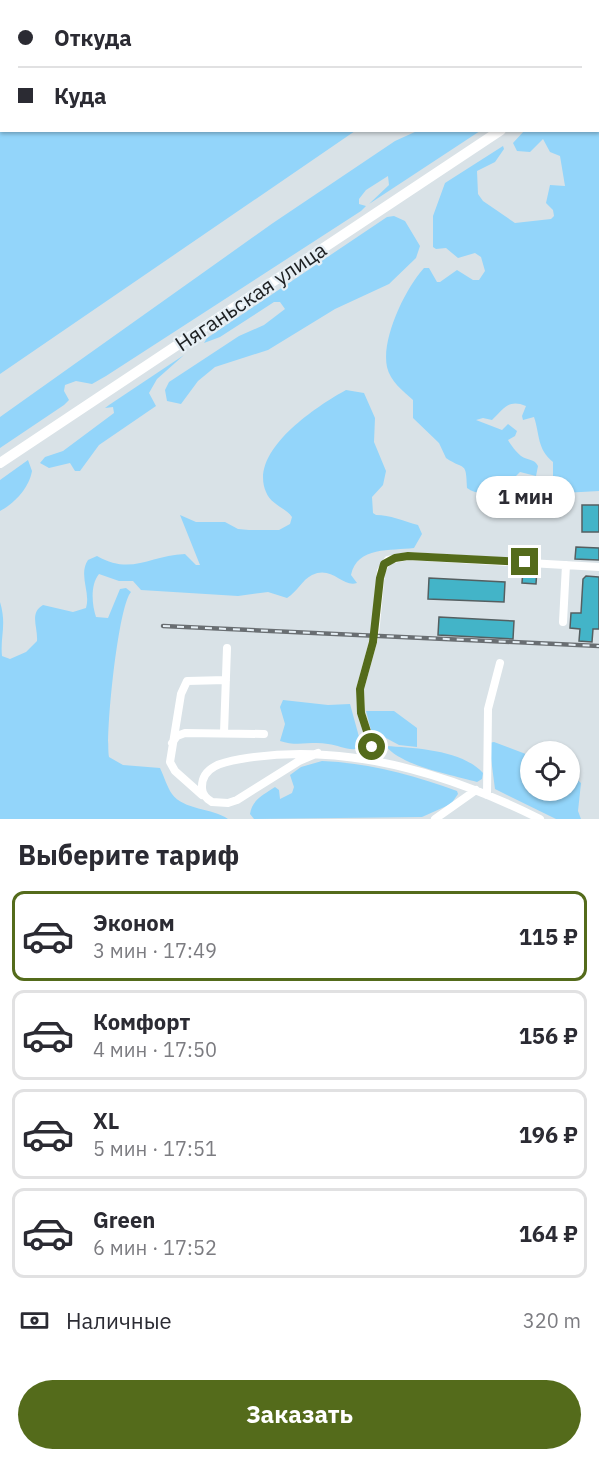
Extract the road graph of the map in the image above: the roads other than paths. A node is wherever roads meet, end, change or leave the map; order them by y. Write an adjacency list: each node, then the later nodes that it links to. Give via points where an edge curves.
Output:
1 (498, 132): 2 (highway, Няганьская улица)
2 (0, 463)
3 (566, 565): 4 (street); 5 (street); 13 (street, via 408,556 384,564 373,642 360,689 361,713)
4 (599, 567)
5 (563, 622)
6 (227, 648): 8 (street)
7 (501, 663): 15 (street, via 488,709)
8 (226, 680): 9 (street); 11 (street, via 184,683)
9 (224, 733): 10 (street); 11 (street, via 185,733)
10 (264, 734)
11 (171, 744): 16 (street, via 173,768)
12 (318, 753): 13 (street); 16 (street, via 299,760 237,800 220,804); 16 (street, via 267,754 212,767 203,780 202,793)
13 (372, 759): 14 (street)
14 (476, 790): 15 (street); 17 (street)
15 (488, 795): 18 (street)
16 (206, 798)
17 (435, 819)
18 (540, 819)

